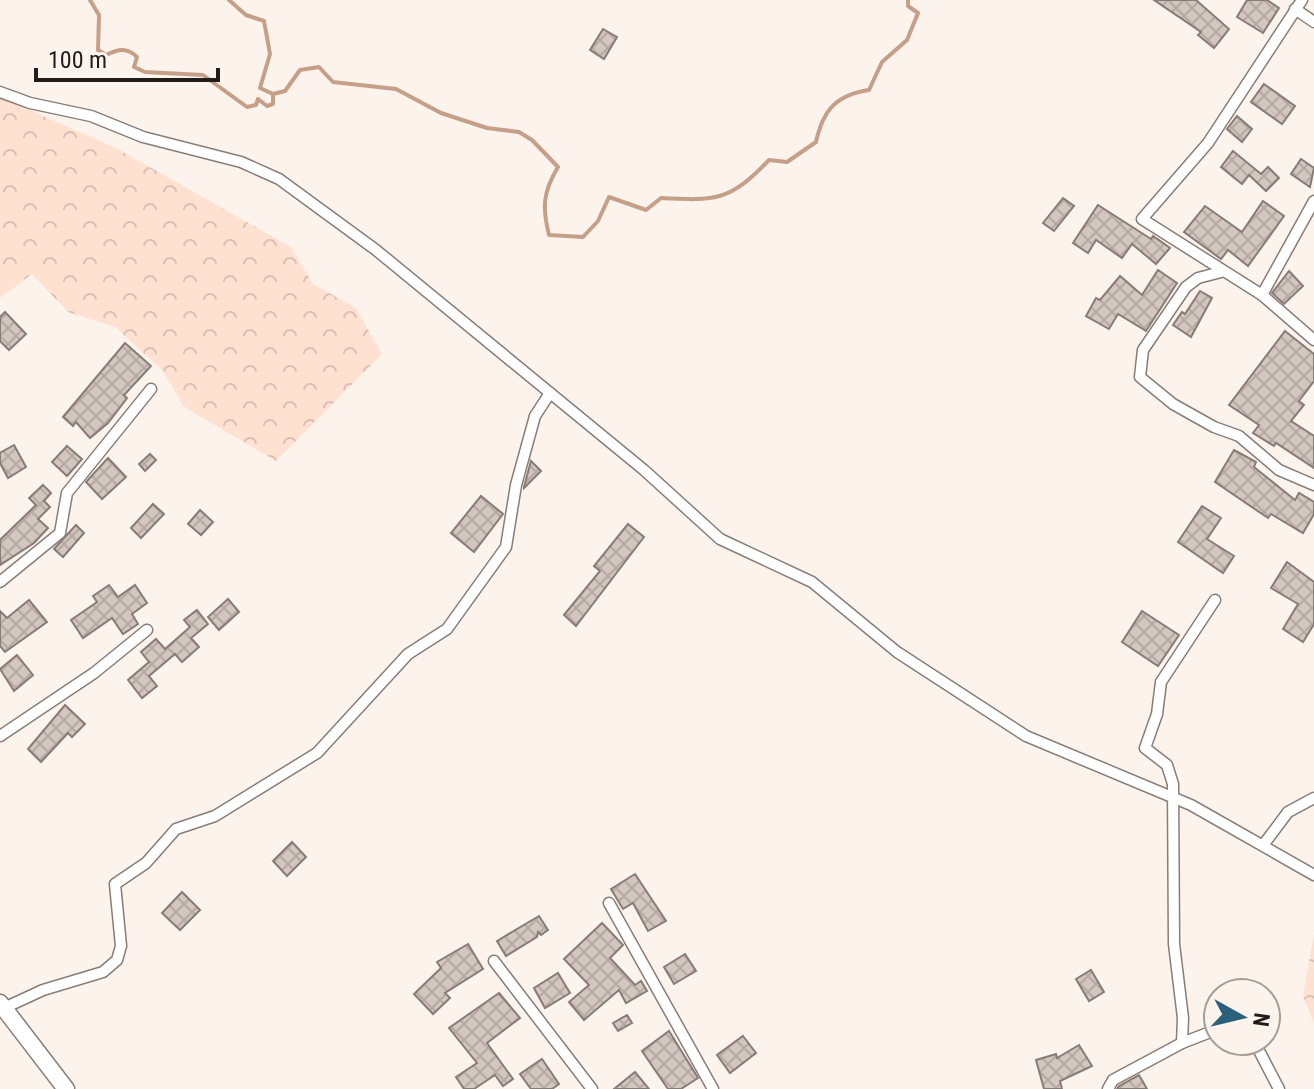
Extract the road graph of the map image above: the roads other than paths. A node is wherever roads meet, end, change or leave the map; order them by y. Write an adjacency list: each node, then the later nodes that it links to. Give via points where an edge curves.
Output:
1 (1299, 5): 2 (street); 5 (street, via 1208,143 1142,219)
2 (1314, 22)
3 (0, 92): 9 (street, via 270,174 376,250)
4 (1314, 201): 6 (street)
5 (1221, 272): 6 (street); 10 (street, via 1186,287 1143,350 1140,377 1173,404 1239,436 1279,470)
6 (1262, 295): 7 (street)
7 (1314, 340)
8 (151, 389): 11 (street, via 67,493 60,533)
9 (550, 393): 15 (street, via 735,549 812,582 897,652 1026,736); 21 (street, via 535,416 506,547 447,629 408,654 317,753 215,816 176,829 146,863 115,884 121,946 117,960 103,972)
10 (1314, 485)
11 (0, 582)
12 (1215, 600): 15 (street, via 1161,682 1147,739 1148,752 1172,773)
13 (147, 630): 14 (street)
14 (0, 736)
15 (1175, 797): 17 (street); 23 (street, via 1174,944)
16 (1314, 798): 17 (street, via 1288,812)
17 (1264, 844): 18 (street)
18 (1314, 875)
19 (609, 903): 27 (street)
20 (494, 961): 26 (street)
21 (2, 1006): 25 (highway)
22 (1202, 1035): 23 (street)
23 (1182, 1043): 28 (street, via 1113,1080)
24 (1262, 1057): 29 (street)
25 (66, 1089)
26 (592, 1089)
27 (713, 1089)
28 (1108, 1089)
29 (1279, 1089)

